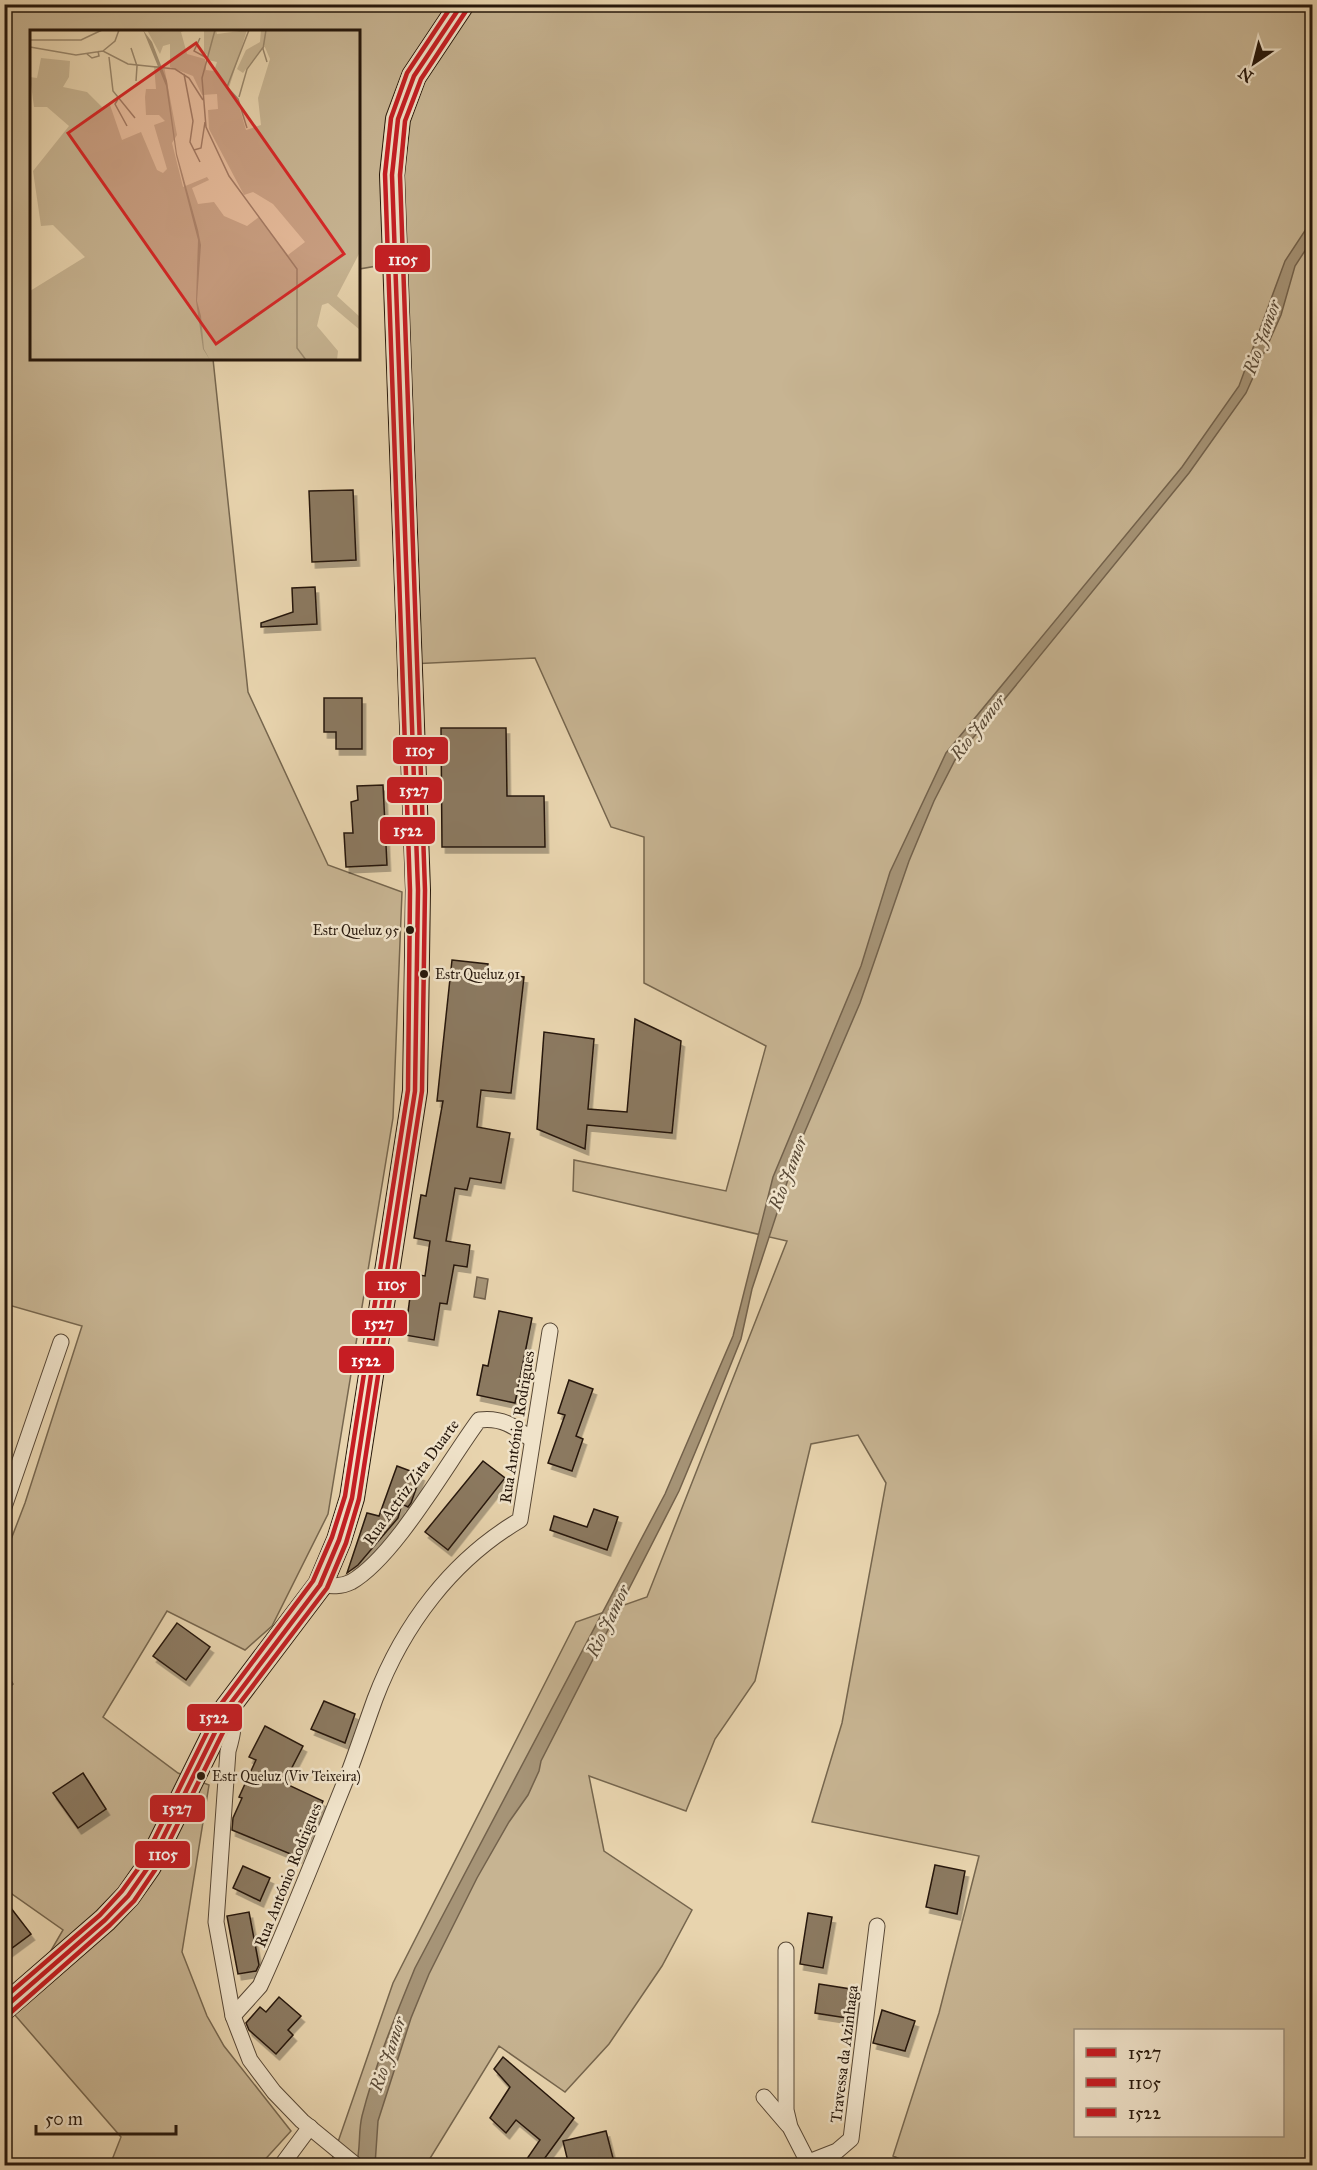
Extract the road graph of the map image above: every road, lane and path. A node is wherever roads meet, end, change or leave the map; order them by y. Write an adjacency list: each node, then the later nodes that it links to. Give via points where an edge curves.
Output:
1 (462, 4): 6 (main road, via 414,76 399,120 393,175 418,890 415,1091 352,1498)
2 (550, 1331): 4 (street, Rua António Rodrigues)
3 (61, 1342): 5 (street)
4 (532, 1440): 6 (street, Rua Actriz Zita Duarte, via 495,1418 479,1420 391,1545 351,1582); 11 (street, Rua António Rodrigues, via 520,1520 462,1562 432,1595 402,1645 375,1699 270,1965 260,1986)
5 (4, 1507)
6 (320, 1586): 7 (main road)
7 (227, 1708): 10 (main road, via 158,1851 128,1896 80,1944); 11 (street, via 234,1730 228,1751 216,1922)
8 (878, 1926): 15 (street, Travessa da Azinhaga, via 851,2139 837,2151)
9 (786, 1950): 14 (street, Travessa da Azinhaga, via 786,2110)
10 (4, 2008)
11 (233, 2016): 13 (street, via 250,2060 274,2092)
12 (764, 2097): 14 (street, Travessa da Azinhaga)
13 (310, 2127): 16 (street); 17 (street)
14 (790, 2127): 15 (street, Travessa da Azinhaga)
15 (809, 2164)
16 (281, 2166)
17 (357, 2166)

